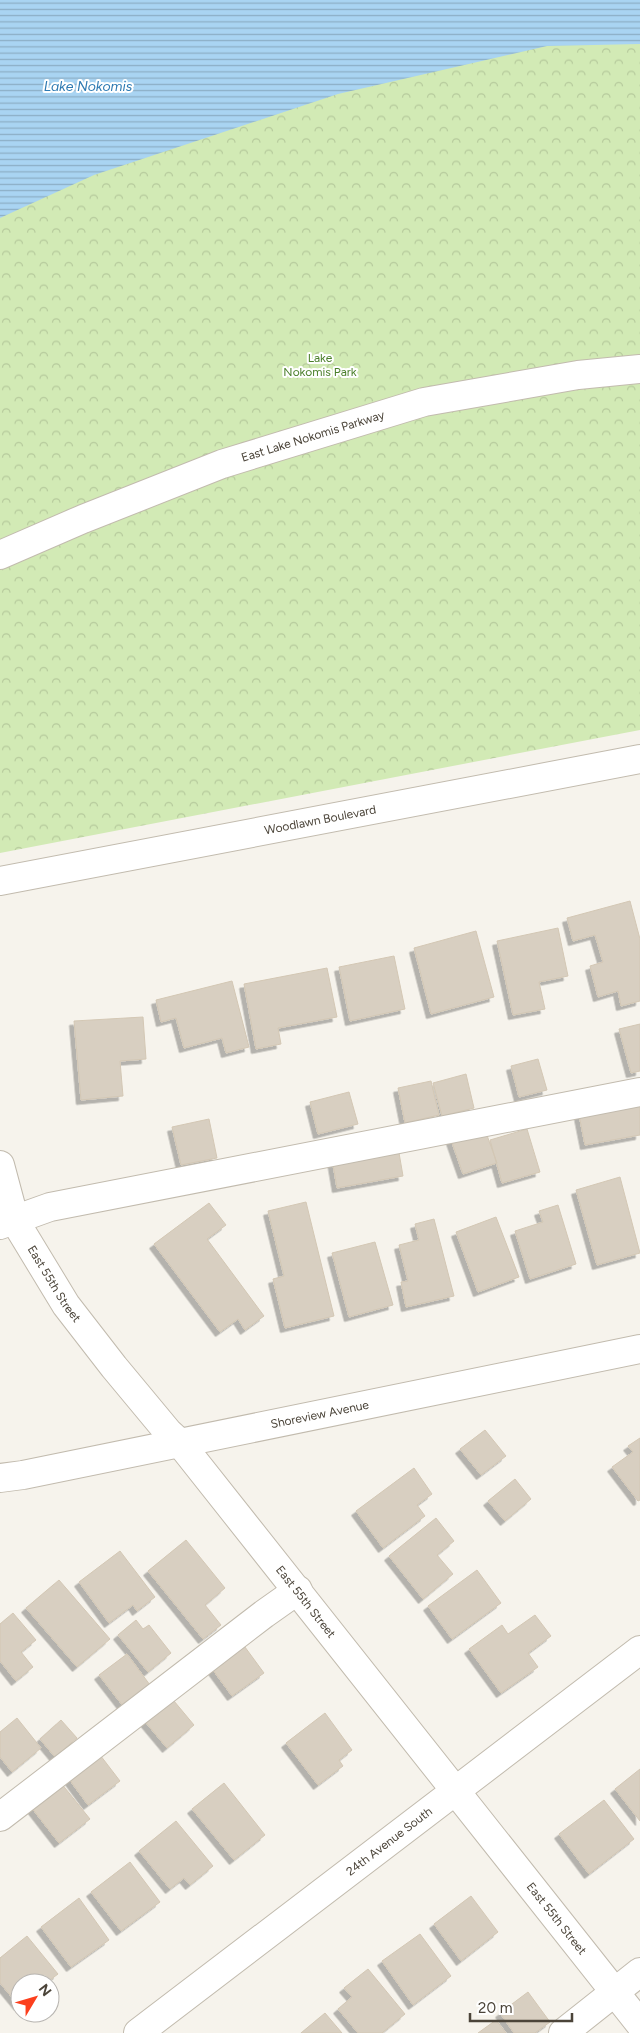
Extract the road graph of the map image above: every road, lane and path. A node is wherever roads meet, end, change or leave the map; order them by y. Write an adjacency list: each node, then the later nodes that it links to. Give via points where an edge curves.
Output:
1 (640, 369): 2 (street, East Lake Nokomis Parkway, via 578,375 424,402 222,464)
2 (0, 555)
3 (640, 759): 4 (street, Woodlawn Boulevard)
4 (0, 881)
5 (640, 1092): 7 (street, via 50,1207)
6 (0, 1164): 7 (street, East 55th Street)
7 (7, 1223): 9 (street, East 55th Street, via 114,1367)
8 (640, 1349): 9 (street, Shoreview Avenue)
9 (180, 1443): 10 (street, Shoreview Avenue); 12 (street, East 55th Street)
10 (12, 1477): 11 (street)
11 (0, 1493)
12 (298, 1590): 14 (street, East 55th Street); 15 (street)
13 (640, 1650): 14 (street, 24th Avenue South)
14 (456, 1790): 17 (street, East 55th Street); 19 (street, 24th Avenue South)
15 (0, 1817)
16 (640, 1972): 17 (street)
17 (615, 1992): 18 (street, East 55th Street); 20 (street)
18 (640, 2024)
19 (138, 2033)
20 (563, 2033)

